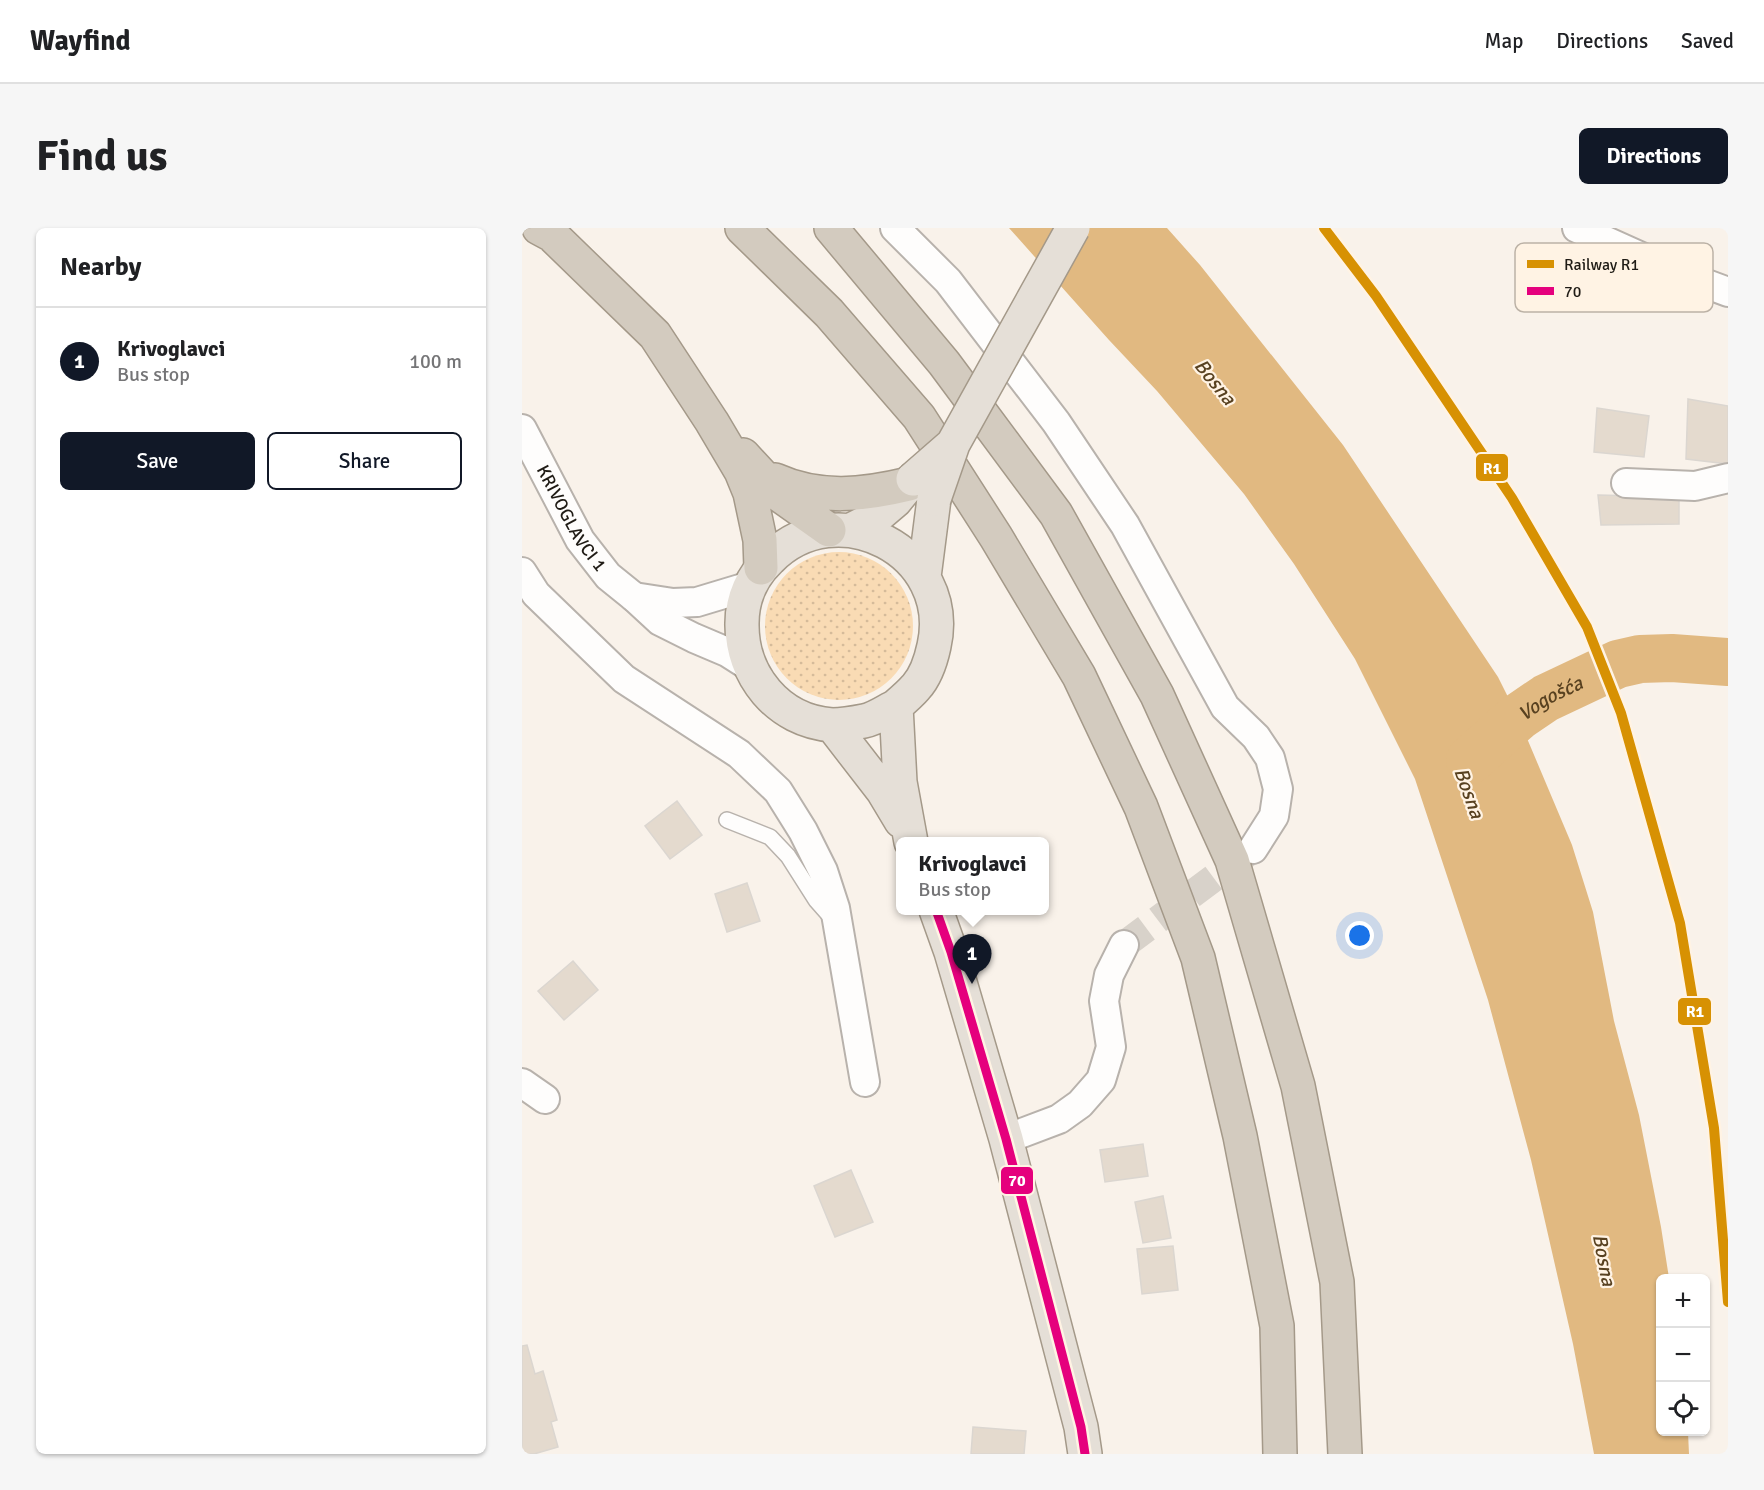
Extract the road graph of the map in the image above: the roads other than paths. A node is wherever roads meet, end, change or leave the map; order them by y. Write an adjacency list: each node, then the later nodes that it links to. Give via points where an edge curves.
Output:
1 (539, 228): 10 (highway, via 552,235 655,335)
2 (742, 228): 36 (highway, via 829,314 919,417 1079,676 1141,807 1198,958 1240,1136 1277,1326)
3 (831, 228): 37 (highway, via 944,363 1056,514 1157,695 1232,860 1298,1086 1337,1281)
4 (895, 228): 27 (street, via 948,281 1056,422 1125,525 1225,707 1256,737 1270,758 1278,789 1274,816)
5 (1073, 228): 15 (main road, bridge, via 954,444)
6 (1577, 228): 7 (street)
7 (1610, 243)
8 (1713, 286): 9 (street)
9 (1728, 292)
10 (712, 422): 12 (highway); 18 (highway, via 750,493 760,540)
11 (522, 429): 20 (street, KRIVOGLAVCI 1, via 580,540 608,576)
12 (760, 474): 15 (highway, via 820,494); 16 (highway, via 781,496)
13 (1728, 478): 14 (street, via 1695,486)
14 (1626, 483)
15 (918, 487): 16 (main road, via 875,519); 19 (main road)
16 (840, 530): 18 (main road, via 803,536 780,549); 19 (main road, via 880,538 905,554)
17 (522, 572): 29 (street, via 536,594 624,679 739,754 778,791 823,871)
18 (755, 577): 20 (street, via 697,602); 21 (main road, via 742,612 742,640)
19 (924, 577): 22 (main road, via 935,604 937,633 931,661 917,686)
20 (634, 597): 21 (street, KRIVOGLAVCI 1, via 660,621)
21 (749, 666): 23 (main road, via 763,689 782,707 806,719)
22 (897, 706): 23 (main road, via 866,721); 26 (main road, via 900,782)
23 (832, 725): 25 (main road, via 883,791)
24 (727, 820): 29 (lane, via 770,837)
25 (910, 837)
26 (911, 837)
27 (1253, 849)
28 (938, 915): 34 (main road)
29 (837, 924): 31 (street)
30 (1124, 945): 34 (street, via 1110,975 1104,1001 1111,1047 1101,1080 1080,1104 1059,1119)
31 (865, 1082)
32 (522, 1083): 33 (street)
33 (545, 1099)
34 (1006, 1139): 35 (main road)
35 (1085, 1454)
36 (1280, 1454)
37 (1345, 1454)

